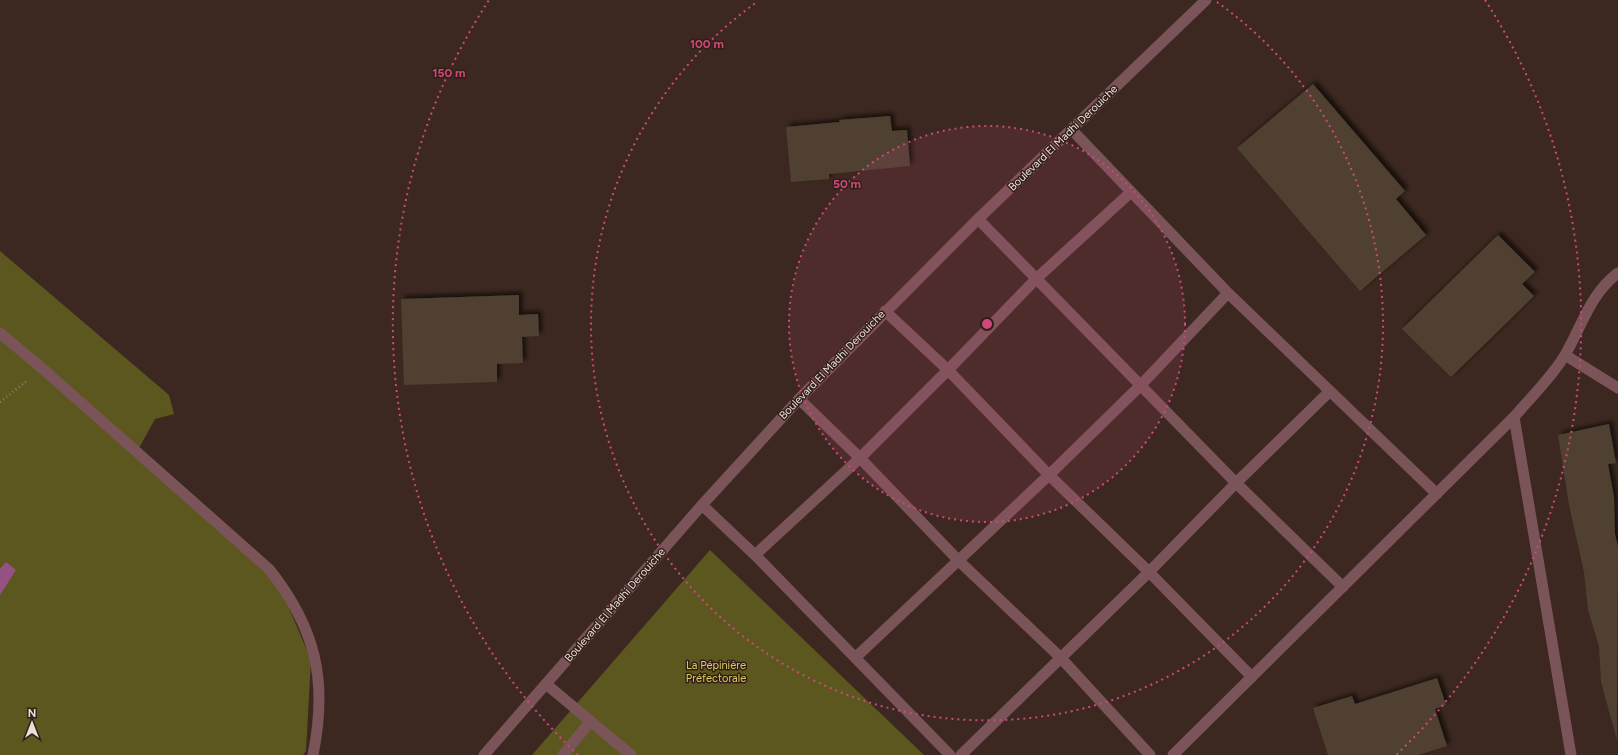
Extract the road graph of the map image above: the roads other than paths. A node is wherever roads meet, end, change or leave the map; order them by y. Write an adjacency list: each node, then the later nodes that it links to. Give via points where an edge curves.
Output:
1 (1206, 0): 2 (street, Boulevard El Madhi Derouiche)
2 (1072, 130): 3 (street); 4 (street, Boulevard El Madhi Derouiche)
3 (1131, 192): 6 (street); 7 (street)
4 (978, 219): 6 (street); 8 (street, Boulevard El Madhi Derouiche)
5 (1618, 273): 10 (street, via 1594,297)
6 (1037, 278): 11 (street); 12 (street)
7 (1228, 293): 12 (street); 14 (street)
8 (885, 311): 11 (street); 15 (street, Boulevard El Madhi Derouiche)
9 (0, 334): 31 (street, via 269,569 289,595 306,628 317,666 318,708)
10 (1565, 355): 13 (street); 16 (street)
11 (948, 370): 17 (street); 18 (street)
12 (1140, 386): 18 (street); 19 (street)
13 (1618, 388)
14 (1330, 391): 19 (street); 20 (street)
15 (798, 399): 17 (street); 21 (street, Boulevard El Madhi Derouiche)
16 (1514, 417): 20 (street); 39 (street)
17 (860, 458): 22 (street); 23 (street)
18 (1049, 475): 23 (street); 24 (street)
19 (1236, 483): 24 (street); 25 (street)
20 (1437, 494): 25 (street)
21 (702, 505): 22 (street); 29 (street, Boulevard El Madhi Derouiche)
22 (755, 556): 26 (street)
23 (959, 561): 26 (street); 27 (street)
24 (1149, 572): 27 (street); 28 (street)
25 (1343, 587): 28 (street)
26 (856, 657): 35 (street)
27 (1060, 658): 36 (street); 37 (street)
28 (1252, 677): 38 (street)
29 (546, 684): 30 (street); 32 (street, Boulevard El Madhi Derouiche)
30 (590, 722): 33 (street); 34 (street)
31 (313, 755)
32 (484, 755)
33 (563, 755)
34 (631, 755)
35 (950, 755)
36 (961, 755)
37 (1150, 755)
38 (1173, 755)
39 (1571, 755)

